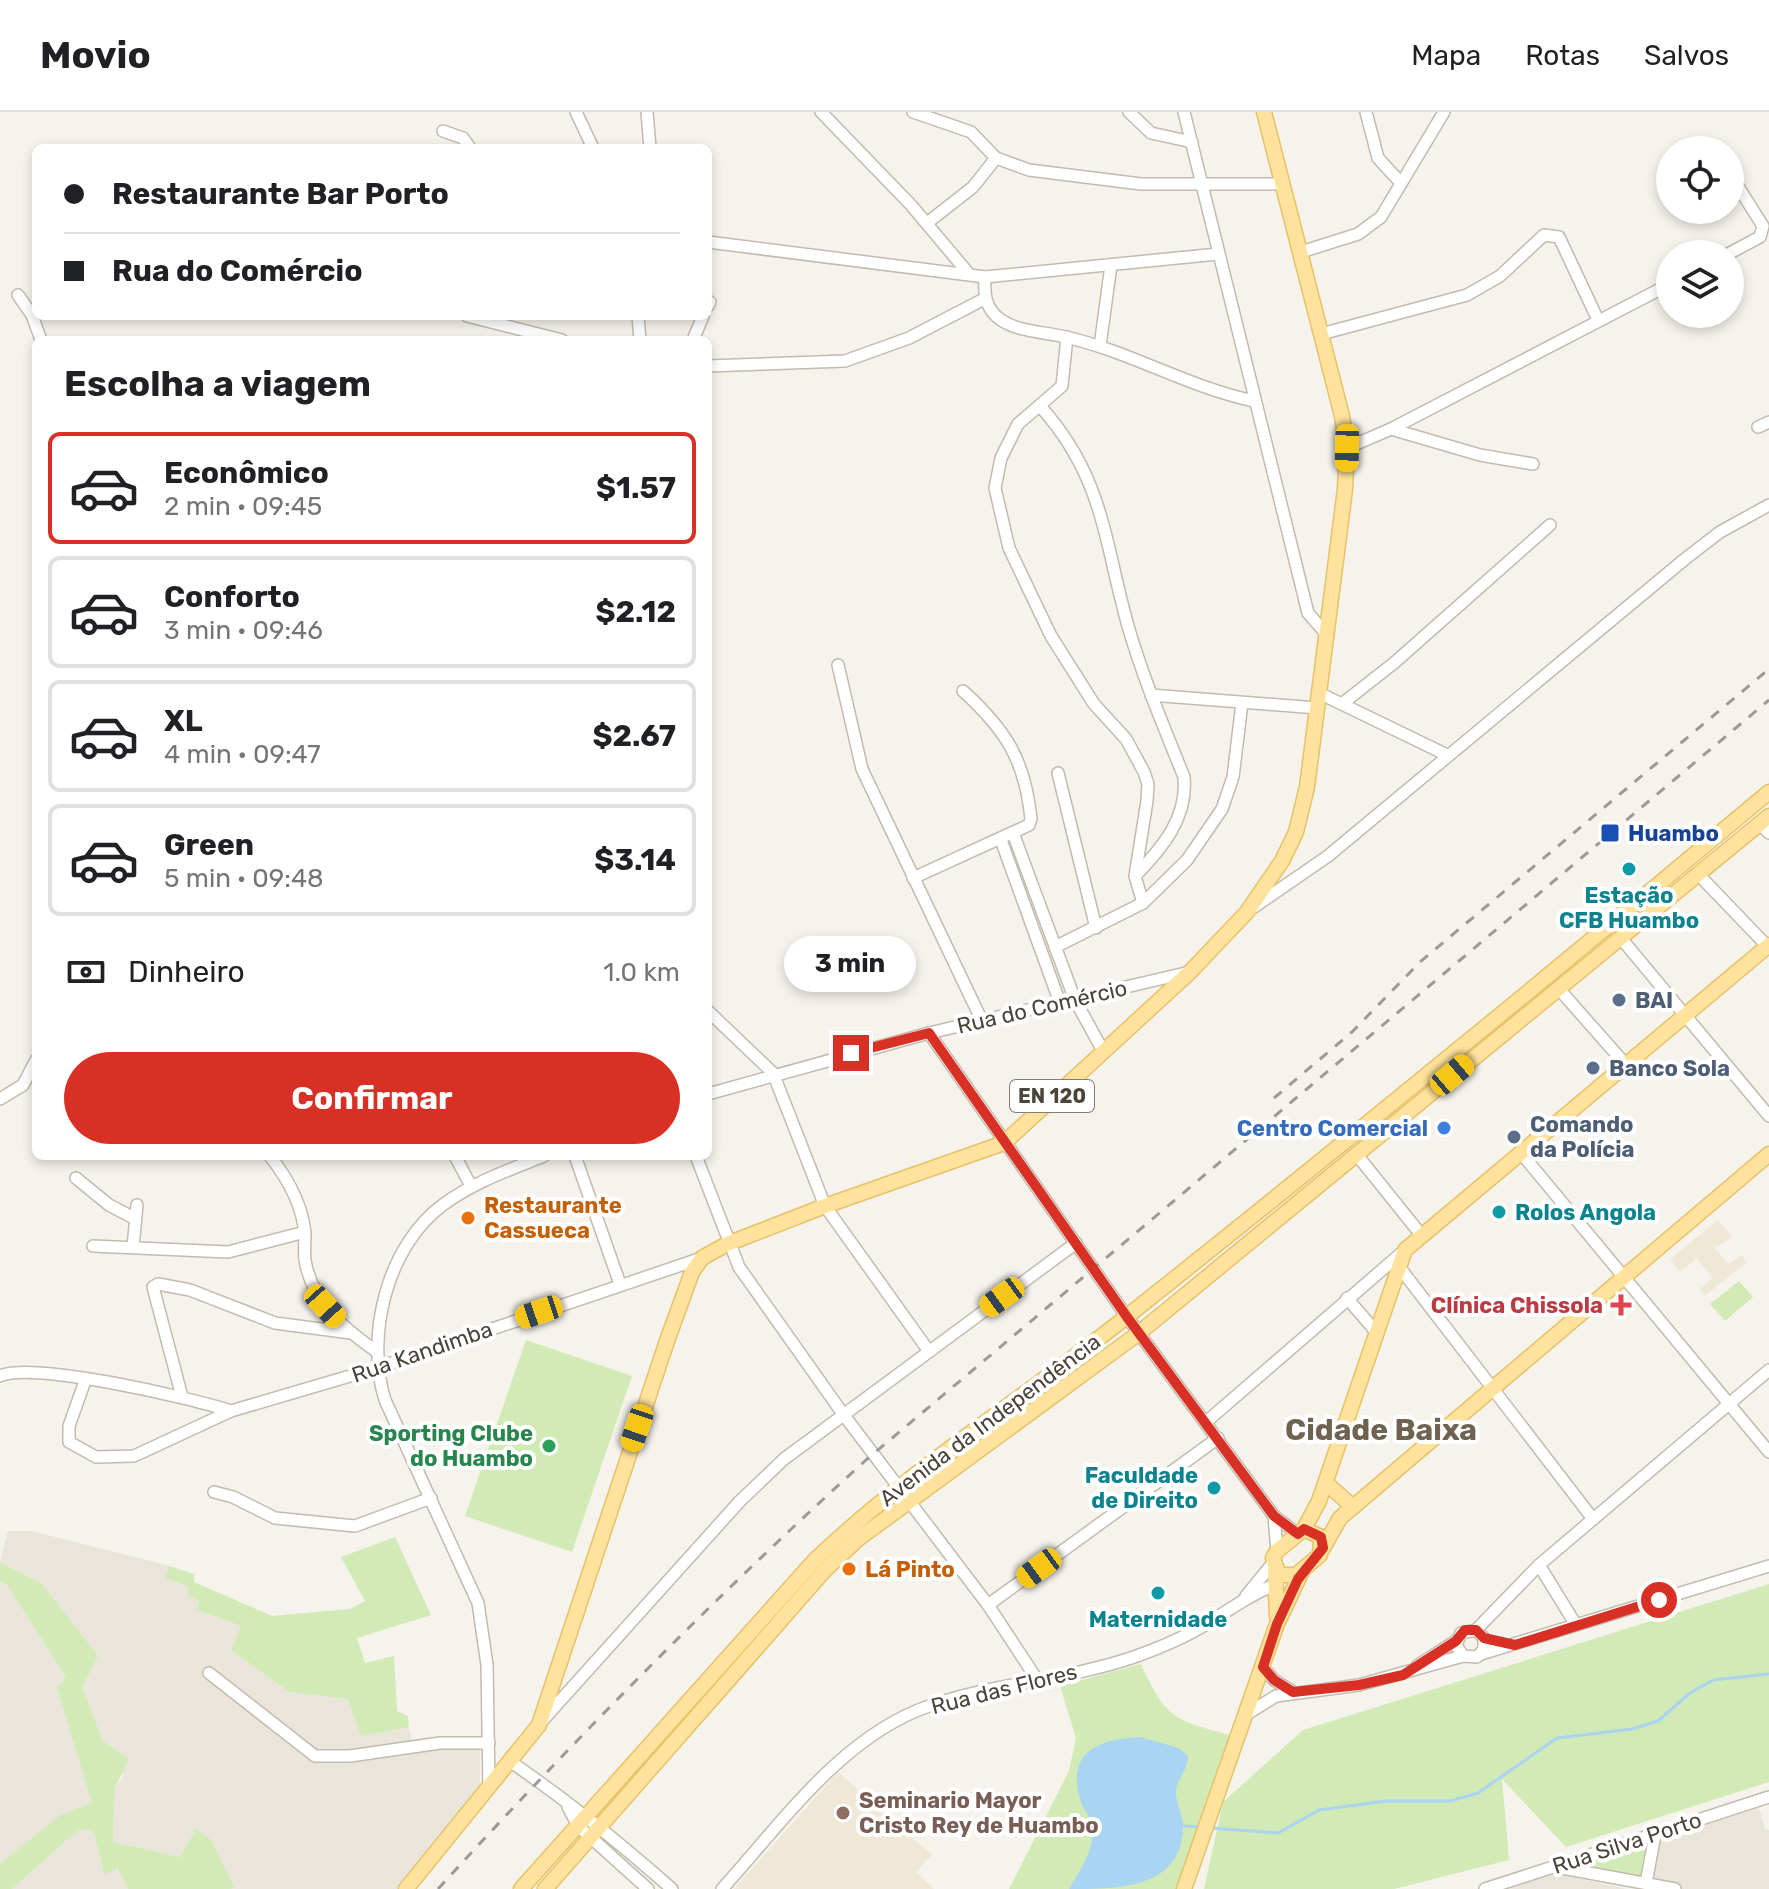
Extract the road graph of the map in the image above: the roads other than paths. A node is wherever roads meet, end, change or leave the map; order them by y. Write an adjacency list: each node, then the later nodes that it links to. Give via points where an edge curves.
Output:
1 (576, 112): 13 (street)
2 (647, 112): 14 (street)
3 (821, 112): 20 (street)
4 (913, 112): 15 (street, via 971,132)
5 (1129, 112): 11 (street, via 1151,133)
6 (1184, 112): 11 (street)
7 (1366, 112): 16 (street, via 1378,158)
8 (1444, 112): 16 (street)
9 (1265, 113): 17 (main road, EN 120)
10 (443, 131): 12 (street)
11 (1192, 142): 18 (street)
12 (467, 144)
13 (591, 144)
14 (650, 144)
15 (996, 158): 18 (street, via 1029,170 1089,180); 20 (street, via 973,187)
16 (1400, 182): 23 (street, via 1369,228)
17 (1283, 184): 18 (street); 23 (main road, EN 120)
18 (1201, 185): 24 (street)
19 (1744, 196): 22 (street, via 1763,226 1760,237)
20 (927, 223): 26 (street)
21 (712, 242): 26 (street)
22 (1744, 246)
23 (1301, 252): 34 (main road, EN 120)
24 (1218, 254): 25 (street); 39 (street)
25 (1111, 265): 27 (street); 37 (street)
26 (969, 274): 27 (street)
27 (985, 277): 30 (street)
28 (1656, 291): 33 (street)
29 (18, 295): 31 (street)
30 (984, 299): 36 (street, via 1010,325); 38 (street, via 909,338 845,361)
31 (32, 315)
32 (483, 320): 35 (street)
33 (1598, 320): 34 (street, via 1553,234 1544,235 1500,276 1467,295); 41 (street)
34 (1321, 334): 42 (main road, EN 120)
35 (546, 336)
36 (1067, 337): 37 (street); 40 (street, via 1065,378)
37 (1100, 346): 39 (street)
38 (712, 366)
39 (1254, 401): 46 (street, via 1308,613)
40 (1040, 406): 49 (street, via 1062,432 1099,504 1128,626); 60 (street, via 1018,424 1001,458 995,488 1009,548 1051,636 1094,704 1126,739 1148,784)
41 (1391, 429): 42 (street); 43 (street)
42 (1347, 448): 46 (main road, EN 120)
43 (1533, 464)
44 (1769, 505): 53 (street, via 1685,559)
45 (1550, 525): 52 (street)
46 (1327, 635): 50 (main road, EN 120)
47 (838, 665): 61 (street, via 862,769)
48 (963, 691): 57 (street, via 1001,726 1013,750 1031,819)
49 (1151, 695): 51 (street); 60 (street, via 1184,777 1186,796 1178,820)
50 (1318, 700): 51 (street); 52 (street); 65 (main road, EN 120, via 1296,832)
51 (1242, 703): 63 (street, via 1233,777 1222,809 1187,860)
52 (1343, 703): 53 (street)
53 (1447, 755): 65 (street, via 1328,856)
54 (1058, 773): 66 (street)
55 (1769, 792): 62 (main road, Avenida da Independência)
56 (1766, 824): 59 (main road, Avenida da Independência)
57 (1013, 833): 58 (street); 68 (street)
58 (1001, 840): 61 (street); 73 (street)
59 (1698, 874): 64 (main road, Avenida da Independência); 69 (street)
60 (1135, 876): 63 (street)
61 (913, 878): 76 (street)
62 (1647, 891): 64 (main road); 79 (main road, Avenida da Independência)
63 (1143, 903): 66 (street)
64 (1659, 904): 67 (main road, Avenida da Independência)
65 (1247, 912): 70 (main road, EN 120)
66 (1096, 928): 68 (street)
67 (1620, 937): 71 (main road, Avenida da Independência); 75 (street)
68 (1055, 947): 72 (street)
69 (1768, 947): 75 (main road)
70 (1190, 972): 72 (street, Rua do Comércio); 78 (main road, EN 120)
71 (1558, 988): 80 (street); 83 (main road, Avenida da Independência)
72 (1075, 1000): 73 (street, Rua do Comércio); 78 (street)
73 (1060, 1003): 76 (street, Rua do Comércio)
74 (712, 1015): 82 (street)
75 (1686, 1015): 80 (main road); 86 (street)
76 (982, 1021): 77 (street, Rua do Comércio)
77 (929, 1033): 82 (street, Rua do Comércio); 87 (street)
78 (1102, 1049): 87 (main road, EN 120)
79 (1440, 1063): 83 (main road); 102 (main road, Avenida da Independência)
80 (1626, 1065): 88 (main road)
81 (32, 1068): 85 (street, via 23,1085)
82 (773, 1073): 84 (street, Rua do Comércio); 99 (street)
83 (1452, 1075): 90 (main road, Avenida da Independência)
84 (712, 1093)
85 (0, 1099)
86 (1769, 1116)
87 (1004, 1143): 99 (main road, EN 120); 104 (street)
88 (1521, 1153): 103 (main road); 114 (street)
89 (1769, 1154): 114 (main road)
90 (1357, 1155): 103 (street); 109 (main road, Avenida da Independência)
91 (273, 1160): 101 (street, via 289,1180)
92 (457, 1160): 97 (street)
93 (534, 1160): 97 (street)
94 (576, 1160): 115 (street)
95 (697, 1160): 106 (street)
96 (76, 1178): 100 (street)
97 (471, 1186): 122 (street, via 430,1216 403,1254 384,1302)
98 (137, 1205): 100 (street)
99 (825, 1206): 106 (main road, EN 120); 121 (street)
100 (134, 1218): 108 (street)
101 (305, 1232): 108 (street, via 228,1252); 118 (street, via 305,1259 314,1288)
102 (1231, 1233): 105 (main road, Avenida da Independência); 109 (main road)
103 (1422, 1236): 110 (main road)
104 (1076, 1243): 117 (street); 121 (street)
105 (1218, 1243): 112 (main road); 117 (main road, Avenida da Independência)
106 (727, 1244): 111 (main road, EN 120); 133 (street)
107 (93, 1246): 108 (street)
108 (133, 1247)
109 (1244, 1248): 112 (main road, Avenida da Independência)
110 (1405, 1250): 113 (main road); 116 (street)
111 (702, 1258): 115 (street, Rua Kandimba); 166 (main road, via 667,1341)
112 (1231, 1259): 119 (main road, Avenida da Independência)
113 (1400, 1268): 120 (main road); 127 (street)
114 (1623, 1279): 127 (main road); 130 (street)
115 (620, 1284): 123 (street, Rua Kandimba)
116 (1347, 1298): 120 (street); 134 (street)
117 (1127, 1317): 119 (street); 129 (main road, Avenida da Independência)
118 (351, 1333): 122 (street); 128 (street, via 275,1323 190,1290 158,1284 153,1287)
119 (1139, 1333): 132 (main road, Avenida da Independência); 134 (street)
120 (1377, 1333): 137 (main road)
121 (928, 1350): 133 (street)
122 (376, 1351): 123 (street)
123 (377, 1368): 131 (street, Rua Kandimba); 140 (street, via 385,1400)
124 (1769, 1370): 130 (street)
125 (0, 1376): 126 (street, via 12,1371 52,1372)
126 (85, 1381): 128 (street); 131 (street, Rua Kandimba, via 69,1442 96,1457 134,1456)
127 (1492, 1390): 142 (main road); 144 (street)
128 (182, 1397): 131 (street)
129 (1016, 1398): 132 (main road); 138 (main road, Avenida da Independência)
130 (1729, 1403): 136 (street); 144 (street)
131 (231, 1411)
132 (1028, 1412): 141 (main road, Avenida da Independência)
133 (843, 1414): 138 (street); 166 (street, via 740,1501)
134 (1206, 1422): 135 (street)
135 (1218, 1438): 143 (street); 152 (street)
136 (1769, 1452)
137 (1326, 1483): 142 (main road); 145 (main road)
138 (899, 1486): 141 (street); 171 (main road, Avenida da Independência, via 815,1560)
139 (214, 1492): 140 (street, via 275,1518 355,1526)
140 (431, 1498): 167 (street, via 478,1603 487,1665)
141 (910, 1499): 152 (street); 172 (main road, Avenida da Independência, via 825,1570)
142 (1353, 1507): 146 (main road, via 1337,1521)
143 (1274, 1516): 145 (street); 149 (street)
144 (1593, 1519): 147 (street)
145 (1301, 1532): 146 (main road, via 1321,1537); 149 (main road)
146 (1323, 1548): 150 (main road)
147 (1539, 1565): 154 (street); 155 (street)
148 (1769, 1566): 154 (street)
149 (1275, 1567): 150 (main road); 151 (street, Rua das Flores); 151 (street, Rua das Flores); 153 (main road)
150 (1297, 1574): 153 (main road)
151 (1245, 1597): 163 (street, Rua das Flores, via 1165,1645)
152 (988, 1605): 163 (street)
153 (1277, 1624): 160 (main road)
154 (1576, 1625): 157 (street)
155 (1480, 1634): 156 (street, via 1465,1630); 157 (street); 158 (street)
156 (1456, 1641): 159 (street); 162 (street)
157 (1515, 1645): 158 (street)
158 (1481, 1654): 159 (street)
159 (1463, 1656): 162 (street)
160 (1263, 1667): 164 (street); 165 (main road)
161 (209, 1673): 167 (street, via 315,1756)
162 (1403, 1675): 164 (street)
163 (1038, 1681): 181 (street, Rua das Flores, via 929,1706 891,1723 849,1752)
164 (1293, 1692): 165 (street, via 1266,1700)
165 (1244, 1715): 182 (main road)
166 (539, 1725): 168 (main road)
167 (489, 1743): 169 (street)
168 (511, 1762): 169 (main road); 171 (street)
169 (489, 1788): 176 (main road)
170 (1769, 1799): 173 (street, Rua Silva Porto)
171 (583, 1820): 172 (street); 177 (main road, Avenida da Independência)
172 (597, 1832): 178 (main road, Avenida da Independência); 179 (street); 180 (street)
173 (1655, 1835): 174 (street, Rua Silva Porto); 175 (street)
174 (1552, 1867): 175 (street); 183 (street, Rua Silva Porto)
175 (1646, 1883): 184 (street)
176 (406, 1889)
177 (521, 1889)
178 (545, 1889)
179 (648, 1889)
180 (672, 1889)
181 (722, 1889)
182 (1184, 1889)
183 (1485, 1889)
184 (1675, 1889)

